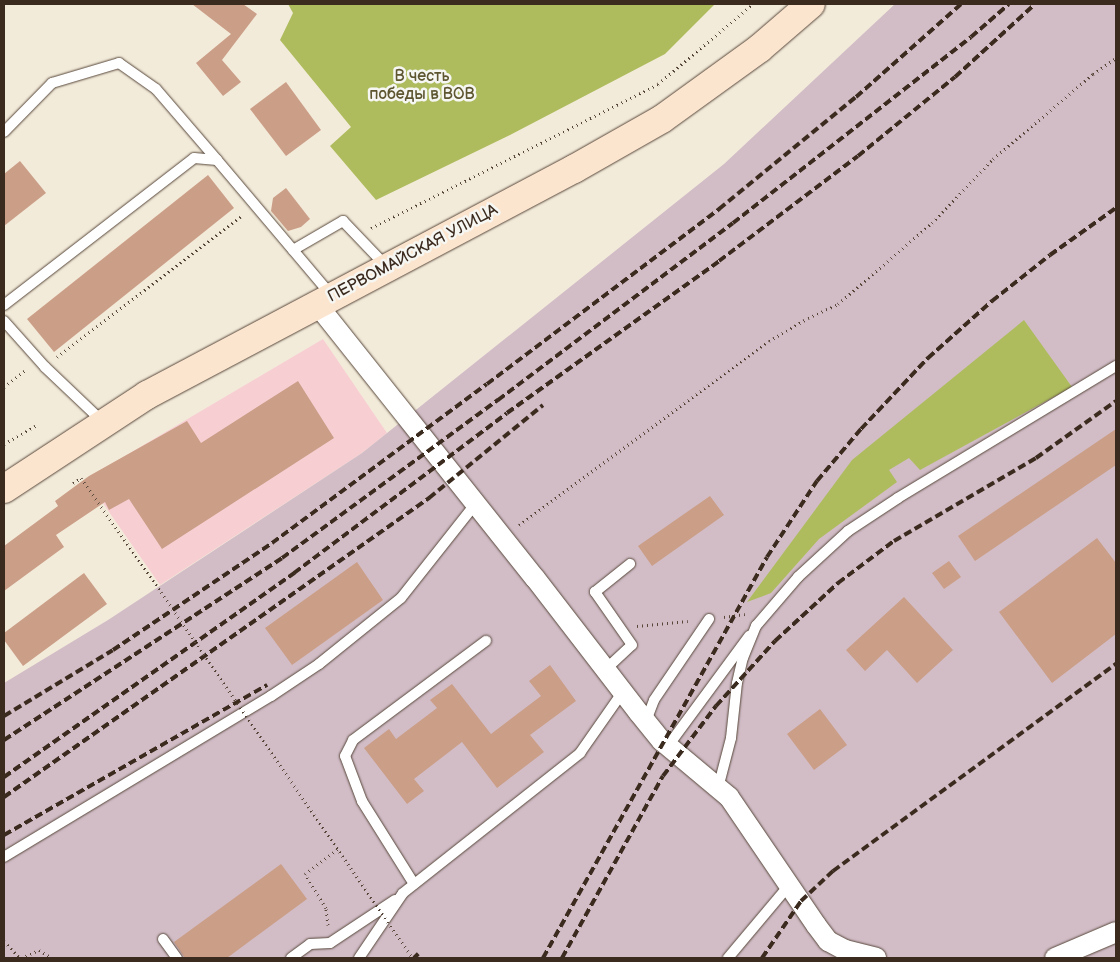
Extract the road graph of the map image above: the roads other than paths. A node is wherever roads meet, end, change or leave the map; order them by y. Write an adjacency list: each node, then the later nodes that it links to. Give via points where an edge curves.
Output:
1 (811, 4): 5 (main road, ПЕРВОМАЙСКАЯ УЛИЦА, via 760,48 662,119)
2 (4, 132): 3 (lane, via 52,84 119,63 156,89)
3 (217, 160): 4 (lane); 7 (lane, via 194,158)
4 (293, 250): 5 (lane, via 343,221); 6 (lane)
5 (388, 268): 6 (main road, ПЕРВОМАЙСКАЯ УЛИЦА)
6 (324, 300): 10 (main road, ПЕРВОМАЙСКАЯ УЛИЦА); 12 (street)
7 (4, 305)
8 (4, 321): 10 (lane)
9 (1116, 366): 15 (lane, via 848,531 798,577)
10 (103, 422): 11 (main road, ПЕРВОМАЙСКАЯ УЛИЦА)
11 (4, 489)
12 (476, 503): 17 (street); 22 (lane, via 401,598 318,664 272,696)
13 (630, 564): 17 (lane, via 595,592 632,645)
14 (710, 619): 19 (lane, via 654,700)
15 (756, 626): 20 (lane); 21 (lane, via 737,683 731,738)
16 (486, 641): 23 (lane, via 353,740 345,756 362,801)
17 (606, 669): 18 (street)
18 (622, 693): 19 (street); 23 (lane, via 580,753)
19 (646, 722): 20 (street)
20 (668, 746): 21 (street)
21 (718, 788): 24 (street, via 729,797)
22 (4, 857)
23 (414, 884): 25 (lane)
24 (790, 884): 31 (lane); 32 (street, via 828,941 845,950)
25 (400, 897): 29 (lane, via 330,943 310,944); 30 (lane)
26 (1116, 932): 33 (street)
27 (163, 939): 28 (lane)
28 (177, 958)
29 (291, 958)
30 (359, 958)
31 (728, 958)
32 (876, 958)
33 (1055, 958)

